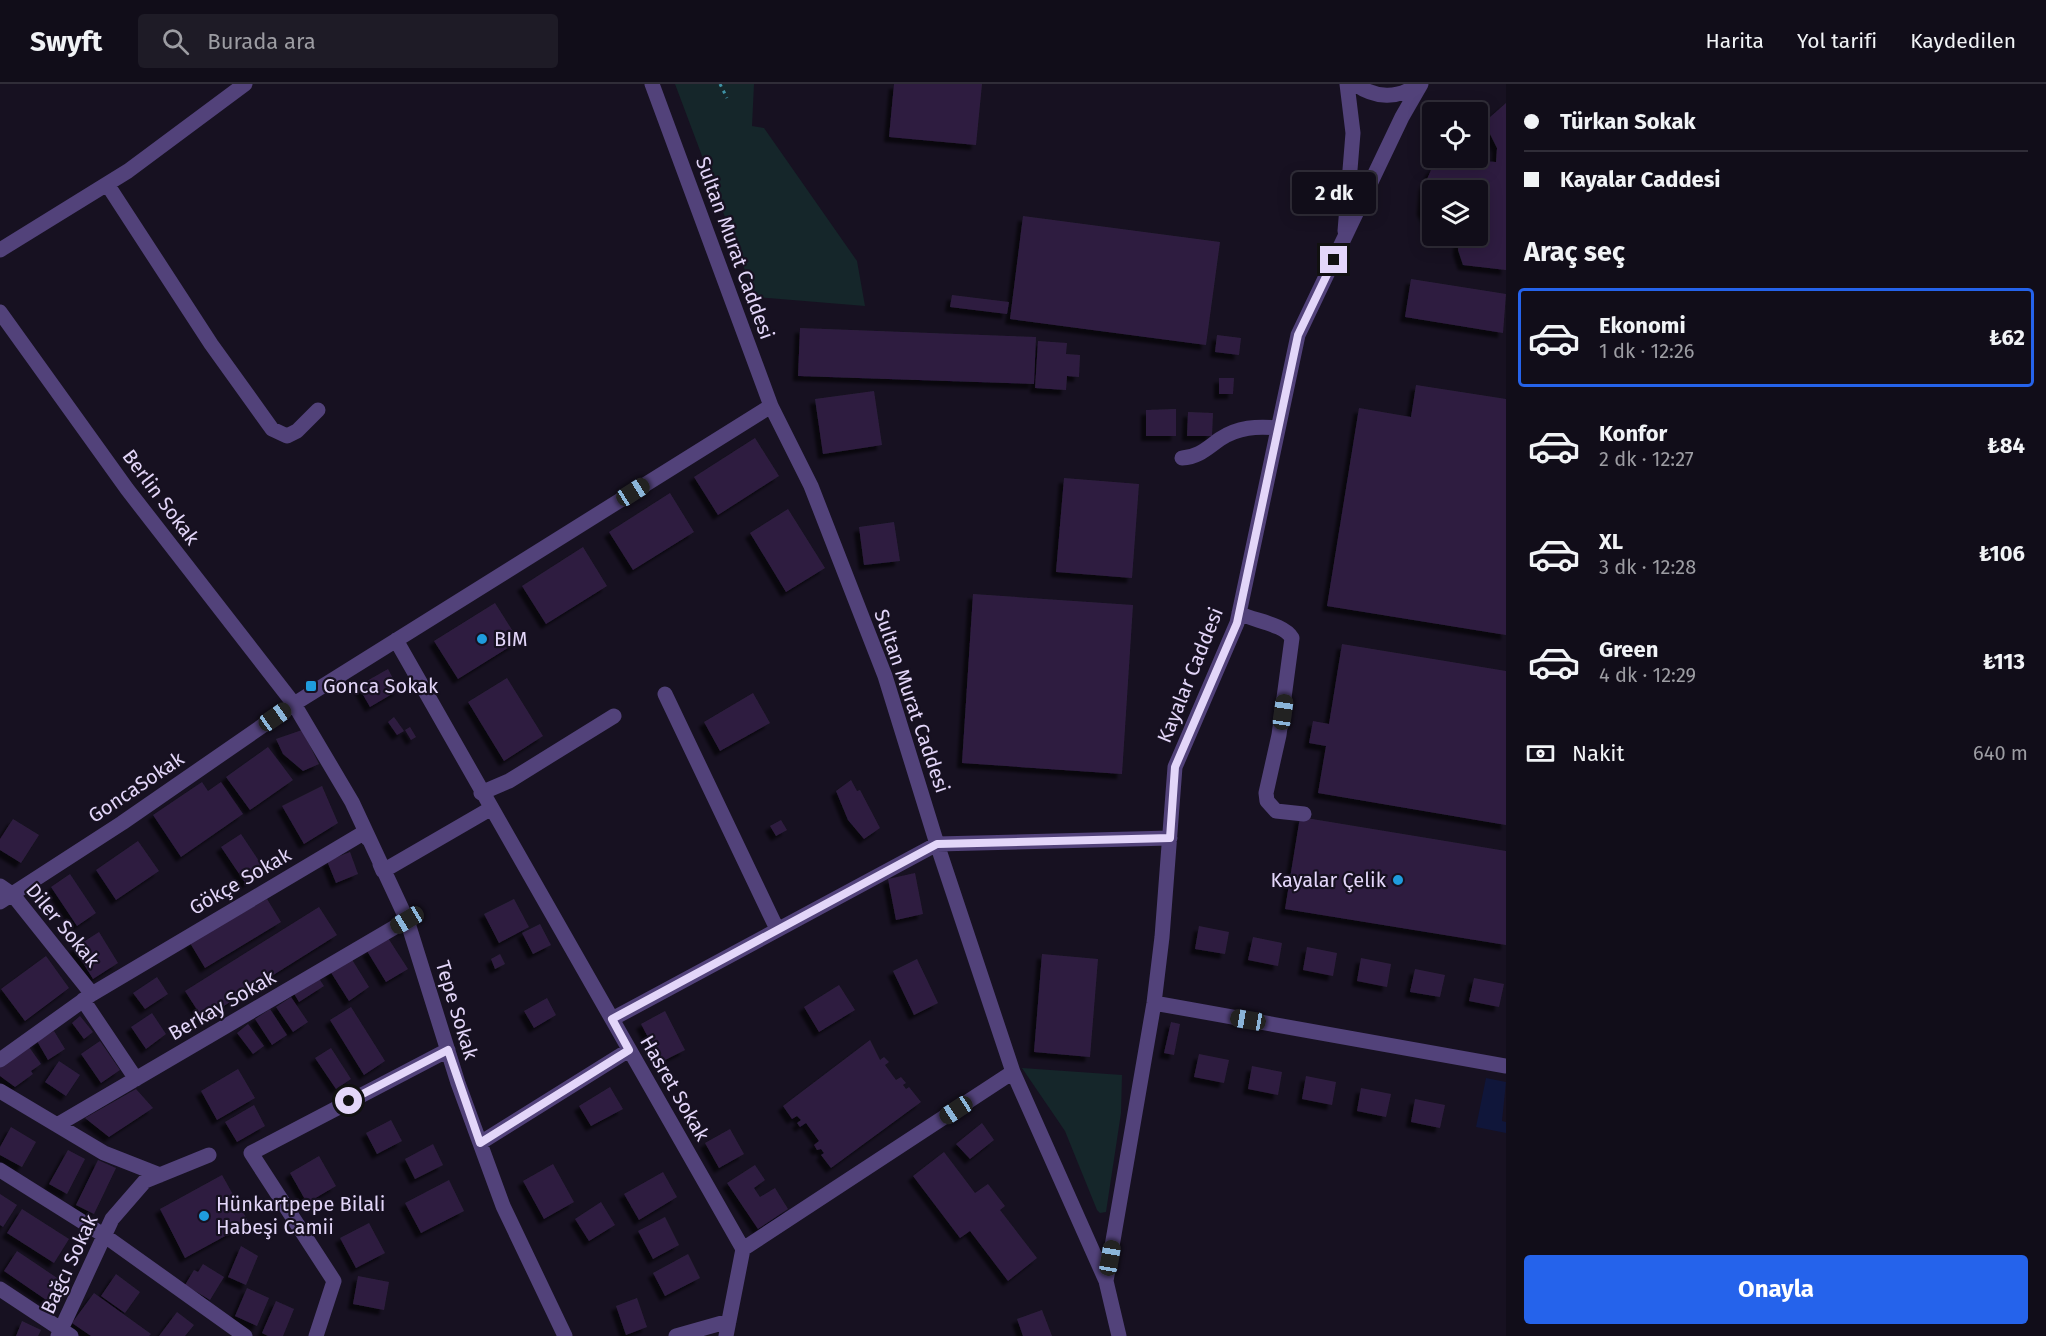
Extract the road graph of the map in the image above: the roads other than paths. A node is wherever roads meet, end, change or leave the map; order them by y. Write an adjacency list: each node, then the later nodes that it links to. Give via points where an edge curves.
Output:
1 (245, 84): 6 (street)
2 (652, 84): 10 (street, Sultan Murat Caddesi)
3 (1347, 84): 7 (street, via 1353,133)
4 (1355, 84): 5 (street, via 1381,96 1397,95)
5 (1419, 84): 7 (street, Kayalar Caddesi)
6 (107, 184): 8 (street); 11 (street, via 211,344 272,429 287,436)
7 (1344, 240): 12 (street, Kayalar Caddesi, via 1298,335)
8 (0, 250)
9 (0, 312): 17 (street, Berlin Sokak, via 127,489)
10 (771, 406): 15 (street); 24 (street, Sultan Murat Caddesi, via 811,486 885,676)
11 (318, 410)
12 (1278, 428): 13 (street, via 1252,425 1221,438 1197,455); 14 (street, Kayalar Caddesi)
13 (1182, 458)
14 (1239, 613): 21 (street, via 1277,626 1292,638 1279,735 1266,793 1267,801 1276,811); 23 (street, Kayalar Caddesi, via 1175,767)
15 (396, 640): 17 (street); 19 (street, Hasret Sokak)
16 (665, 694): 27 (street)
17 (294, 704): 22 (street, Tepe Sokak, via 352,802); 25 (street, GoncaSokak)
18 (614, 716): 19 (street, via 509,781)
19 (481, 793): 20 (street, Hasret Sokak)
20 (490, 809): 22 (street, via 383,871); 30 (street, Hasret Sokak)
21 (1304, 814)
22 (365, 832): 26 (street, Tepe Sokak); 28 (street, Gökçe Sokak)
23 (1170, 838): 24 (street); 29 (street, Kayalar Caddesi)
24 (937, 844): 27 (street); 35 (street, Sultan Murat Caddesi)
25 (4, 894): 28 (street, Diler Sokak)
26 (407, 920): 31 (street, Tepe Sokak); 36 (street, Berkay Sokak)
27 (777, 929): 30 (street)
28 (87, 997): 33 (street, Gökçe Sokak); 36 (street, Diler Sokak)
29 (1154, 1003): 34 (street); 45 (street, Kayalar Caddesi)
30 (612, 1019): 32 (street, Hasret Sokak)
31 (448, 1050): 39 (street, Tepe Sokak); 50 (street, via 250,1153 334,1281)
32 (629, 1050): 39 (street); 44 (street, Hasret Sokak)
33 (0, 1060)
34 (1506, 1066)
35 (1014, 1072): 44 (street); 45 (street, Sultan Murat Caddesi)
36 (136, 1079): 38 (street, Berkay Sokak)
37 (0, 1091): 38 (street)
38 (57, 1125): 42 (street, via 104,1153)
39 (480, 1143): 51 (street, Tepe Sokak, via 503,1206)
40 (209, 1155): 42 (street, Bağcı Sokak)
41 (0, 1170): 43 (street)
42 (160, 1175): 43 (street, Bağcı Sokak, via 145,1181 112,1219)
43 (105, 1236): 48 (street, Bağcı Sokak); 49 (street)
44 (743, 1249): 47 (street)
45 (1106, 1281): 53 (street, Sultan Murat Caddesi)
46 (0, 1289): 48 (street)
47 (727, 1328): 52 (street)
48 (63, 1334)
49 (245, 1336)
50 (316, 1336)
51 (564, 1336)
52 (676, 1336)
53 (1119, 1336)

